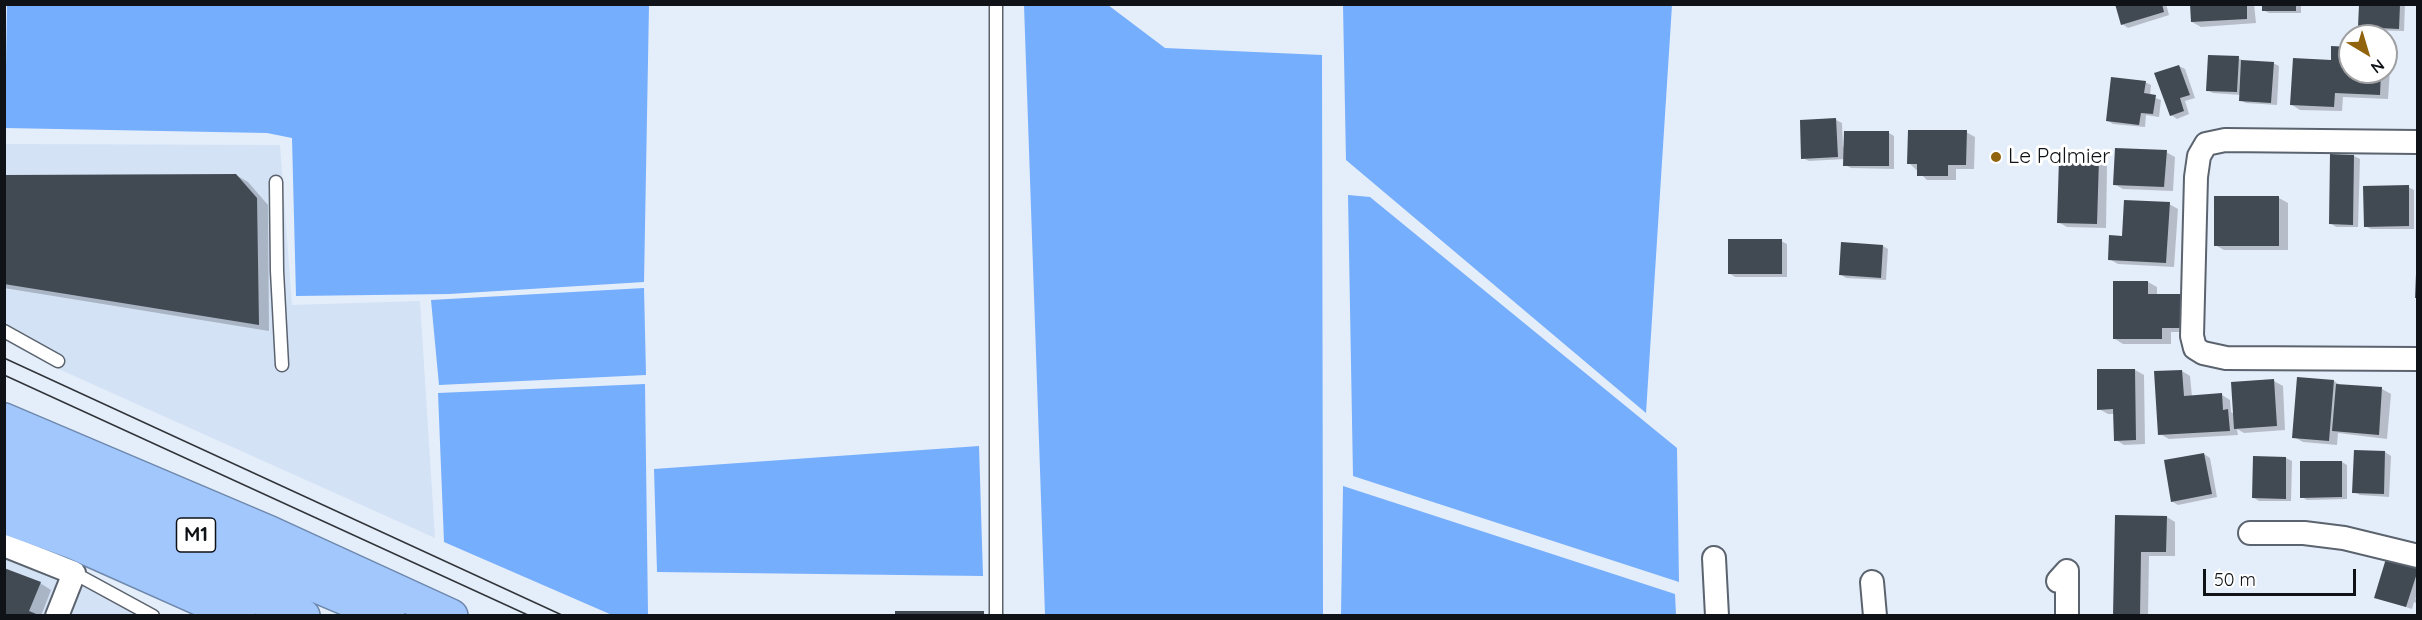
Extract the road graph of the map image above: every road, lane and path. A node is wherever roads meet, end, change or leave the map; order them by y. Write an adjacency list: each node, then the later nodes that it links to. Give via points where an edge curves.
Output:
1 (996, 4): 25 (lane)
2 (2418, 142): 5 (street, via 2225,140 2206,144 2199,156 2196,177 2192,336 2195,348 2226,358)
3 (276, 182): 7 (lane)
4 (4, 331): 6 (lane)
5 (2418, 359)
6 (58, 361)
7 (282, 365)
8 (4, 420): 24 (highway)
9 (4, 454): 23 (highway, M1)
10 (4, 486): 22 (highway, M1)
11 (4, 517): 21 (highway, via 73,542)
12 (2250, 533): 14 (street, via 2344,538)
13 (4, 544): 16 (street)
14 (2418, 556)
15 (1714, 558): 26 (street)
16 (74, 573): 19 (street); 20 (lane)
17 (2058, 581): 28 (street, via 2067,571)
18 (1872, 582): 27 (street)
19 (57, 615)
20 (153, 615)
21 (239, 615)
22 (303, 615)
23 (388, 615)
24 (451, 615)
25 (996, 615)
26 (1717, 615)
27 (1875, 615)
28 (2067, 615)

